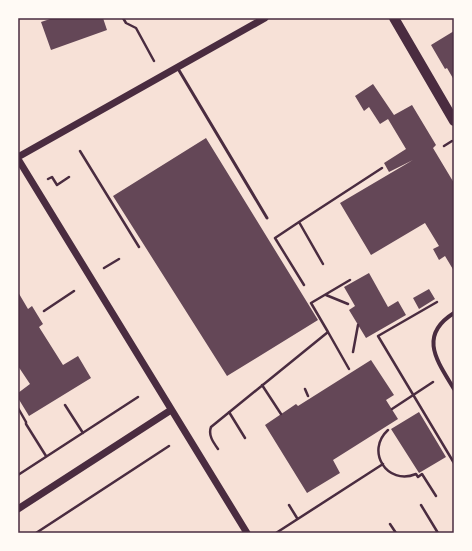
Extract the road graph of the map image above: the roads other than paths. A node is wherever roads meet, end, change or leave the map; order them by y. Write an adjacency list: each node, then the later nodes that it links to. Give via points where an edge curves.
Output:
1 (264, 18): 3 (street)
2 (394, 18): 4 (main road)
3 (178, 67): 5 (street); 6 (lane)
4 (454, 121)
5 (18, 158): 9 (street)
6 (267, 218)
7 (454, 313): 8 (street, via 438,328 433,348 435,357)
8 (454, 389)
9 (171, 410): 10 (street); 11 (street)
10 (18, 509)
11 (247, 533)

